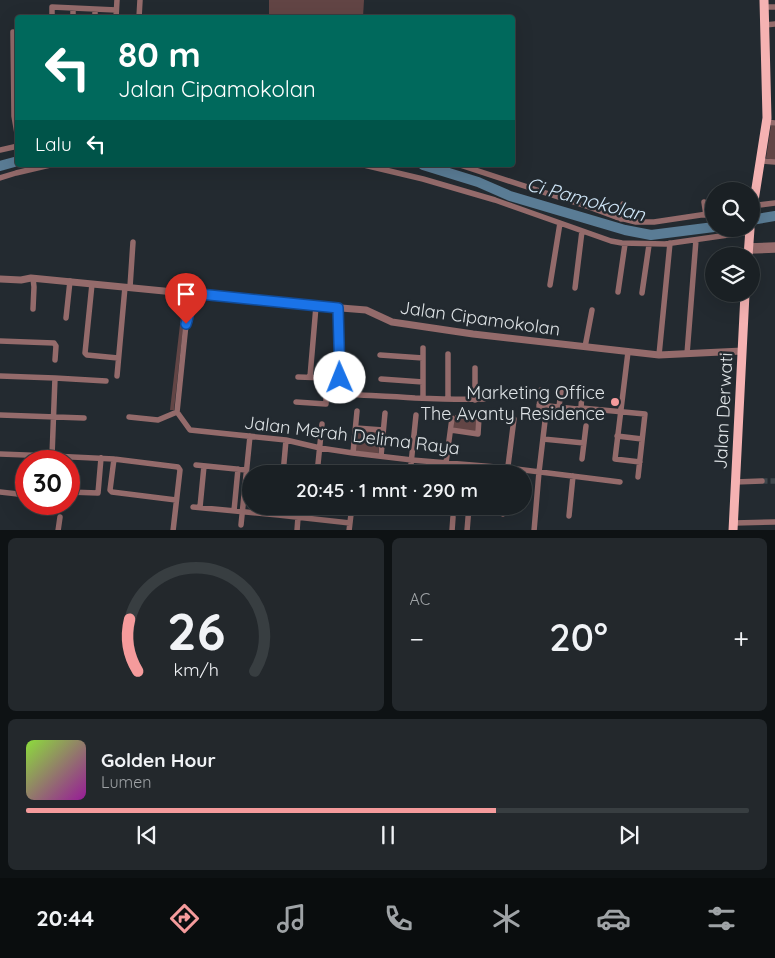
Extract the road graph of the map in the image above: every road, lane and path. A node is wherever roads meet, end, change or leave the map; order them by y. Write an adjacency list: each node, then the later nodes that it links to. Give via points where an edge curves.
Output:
1 (117, 0): 7 (street)
2 (140, 0): 12 (street)
3 (764, 4): 4 (street); 14 (main road)
4 (775, 7)
5 (73, 8): 6 (street); 8 (street, via 52,7); 9 (street)
6 (95, 10): 7 (street); 10 (street)
7 (116, 10): 11 (street)
8 (52, 15)
9 (73, 15)
10 (95, 15)
11 (116, 15)
12 (139, 15)
13 (775, 24): 14 (street)
14 (765, 25): 17 (main road)
15 (13, 32): 16 (street)
16 (15, 122)
17 (771, 123): 20 (main road)
18 (15, 147): 19 (street)
19 (0, 150)
20 (761, 161): 21 (street); 26 (main road)
21 (775, 162)
22 (42, 167): 25 (street)
23 (373, 167): 34 (street, via 495,200)
24 (466, 167): 33 (street)
25 (0, 178)
26 (757, 182)
27 (704, 202): 31 (street)
28 (775, 203): 30 (street)
29 (623, 204): 33 (street)
30 (760, 206)
31 (705, 208)
32 (705, 215): 33 (street, via 654,222)
33 (620, 219)
34 (560, 223): 35 (street); 50 (street)
35 (582, 231): 39 (street); 52 (street)
36 (712, 237): 37 (street)
37 (696, 240): 41 (street); 67 (street)
38 (134, 242): 51 (street)
39 (625, 244): 40 (street); 53 (street)
40 (649, 244): 41 (street); 55 (street)
41 (670, 244): 70 (street)
42 (775, 245): 43 (street)
43 (760, 248)
44 (775, 250): 45 (street)
45 (760, 251)
46 (33, 278): 47 (street, Jalan Cipamokolan); 48 (street, Jalan Cipamokolan); 58 (street)
47 (0, 279)
48 (70, 281): 49 (street, Jalan Cipamokolan); 61 (street)
49 (92, 284): 51 (street, Jalan Cipamokolan); 71 (street, via 85,353)
50 (550, 285)
51 (128, 287): 54 (street, Jalan Cipamokolan); 71 (street)
52 (575, 288)
53 (618, 292)
54 (190, 293): 57 (street, Jalan Cipamokolan); 99 (street)
55 (642, 293)
56 (745, 302): 68 (main road, Jalan Derwati)
57 (316, 308): 60 (street, Jalan Cipamokolan); 78 (street)
58 (33, 309)
59 (592, 310): 63 (street)
60 (338, 311): 63 (street, Jalan Cipamokolan, via 366,310 392,322); 81 (street)
61 (66, 318)
62 (0, 341): 73 (street, via 54,343)
63 (586, 347): 65 (street, Jalan Cipamokolan)
64 (423, 348): 72 (street)
65 (628, 352): 70 (street, Jalan Cipamokolan); 100 (street)
66 (448, 354): 91 (street)
67 (687, 354): 68 (street, Jalan Cipamokolan); 70 (street, Jalan Cipamokolan)
68 (742, 354): 152 (main road, Jalan Derwati)
69 (380, 355): 72 (street)
70 (659, 355)
71 (118, 358): 76 (street)
72 (423, 358): 84 (street)
73 (55, 360)
74 (475, 368): 93 (street)
75 (0, 376): 79 (street)
76 (117, 376)
77 (298, 377): 78 (street)
78 (310, 377): 80 (street)
79 (55, 378): 83 (street); 104 (street)
80 (326, 378): 81 (street); 88 (street)
81 (340, 378): 89 (street)
82 (381, 379): 84 (street)
83 (106, 381)
84 (423, 382): 90 (street)
85 (541, 390): 95 (street)
86 (561, 391): 96 (street)
87 (582, 392): 97 (street)
88 (326, 393): 89 (street); 94 (street, via 326,404)
89 (340, 394): 90 (street)
90 (423, 398): 91 (street)
91 (448, 399): 93 (street)
92 (484, 399): 93 (street)
93 (475, 400)
94 (296, 402)
95 (539, 405): 96 (street); 105 (street)
96 (559, 407): 97 (street)
97 (581, 408): 100 (street)
98 (357, 411): 114 (street)
99 (176, 412): 106 (street, via 158,420); 117 (street, Jalan Merah Delima Raya, via 190,430)
100 (620, 412): 118 (street); 120 (street, via 645,414)
101 (385, 413): 115 (street)
102 (0, 415): 104 (street)
103 (416, 415): 133 (street)
104 (53, 416): 108 (street); 124 (street)
105 (538, 416)
106 (129, 417)
107 (480, 417): 116 (street, via 478,434)
108 (84, 418)
109 (452, 418): 116 (street)
110 (514, 419): 142 (street)
111 (545, 421): 119 (street)
112 (322, 424): 123 (street)
113 (586, 426): 122 (street)
114 (356, 428): 115 (street); 125 (street)
115 (384, 430): 128 (street)
116 (451, 430): 135 (street)
117 (250, 436): 121 (street, Jalan Merah Delima Raya); 137 (street)
118 (617, 436): 120 (street); 134 (street, via 615,459)
119 (543, 439): 122 (street); 147 (street)
120 (642, 439): 134 (street)
121 (286, 440): 123 (street, Jalan Merah Delima Raya); 138 (street)
122 (584, 443): 131 (street)
123 (320, 448): 125 (street, Jalan Merah Delima Raya); 139 (street)
124 (52, 450)
125 (353, 453): 128 (street, Jalan Merah Delima Raya)
126 (0, 454): 127 (street)
127 (15, 455)
128 (381, 456): 133 (street, Jalan Merah Delima Raya)
129 (80, 457): 130 (street)
130 (101, 458): 132 (street); 154 (street, via 98,494)
131 (582, 458)
132 (114, 459): 156 (street, via 178,467); 156 (street, via 112,492)
133 (412, 460): 135 (street, Jalan Merah Delima Raya); 140 (street)
134 (640, 462): 149 (street)
135 (446, 463): 141 (street, Jalan Merah Delima Raya)
136 (196, 465): 143 (street)
137 (247, 465)
138 (284, 465)
139 (318, 465)
140 (411, 465)
141 (473, 465)
142 (509, 465)
143 (204, 466): 144 (street); 158 (street)
144 (238, 469): 145 (street); 159 (street)
145 (242, 470)
146 (532, 472): 147 (street, Jalan Merah Delima Raya)
147 (539, 472): 148 (street, Jalan Merah Delima Raya); 178 (street)
148 (573, 476): 151 (street, Jalan Merah Delima Raya); 164 (street)
149 (638, 477)
150 (762, 481): 152 (street)
151 (620, 482)
152 (735, 482): 171 (main road, Jalan Derwati)
153 (0, 492): 155 (street)
154 (80, 493)
155 (15, 494)
156 (176, 500): 173 (street)
157 (193, 507): 158 (street)
158 (200, 508): 159 (street)
159 (234, 511): 160 (street)
160 (242, 512): 170 (street)
161 (285, 515): 166 (street)
162 (351, 515): 169 (street)
163 (468, 515): 177 (street)
164 (568, 516)
165 (60, 517): 172 (street)
166 (298, 517): 169 (street); 174 (street)
167 (453, 517): 176 (street)
168 (775, 522): 171 (street)
169 (350, 523): 175 (street)
170 (241, 525)
171 (734, 527)
172 (58, 530)
173 (172, 530)
174 (297, 530)
175 (349, 530)
176 (452, 530)
177 (467, 530)
178 (534, 530)

